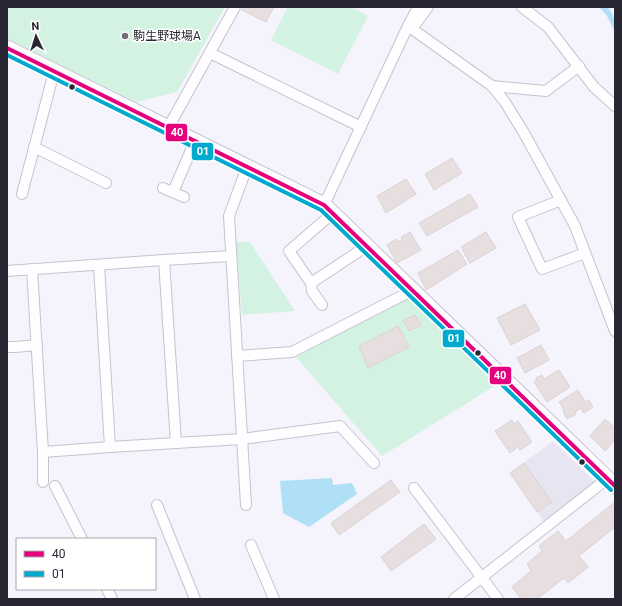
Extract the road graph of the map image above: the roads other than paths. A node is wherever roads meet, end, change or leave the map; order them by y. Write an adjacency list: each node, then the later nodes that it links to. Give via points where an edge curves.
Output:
1 (235, 7): 7 (street)
2 (417, 7): 5 (street)
3 (428, 7): 5 (street)
4 (522, 7): 8 (street, via 548,27)
5 (410, 27): 10 (street); 12 (street)
6 (7, 48): 9 (street)
7 (210, 54): 12 (street); 13 (street)
8 (579, 66): 10 (street, via 546,91); 11 (street, via 594,87)
9 (54, 72): 13 (street); 15 (street)
10 (492, 86): 20 (street, via 524,133)
11 (615, 106)
12 (361, 127): 21 (street)
13 (168, 128): 14 (street)
14 (195, 141): 16 (street); 19 (street, via 168,190)
15 (34, 148): 17 (street); 18 (street)
16 (247, 167): 21 (street); 24 (street, via 229,216)
17 (106, 183)
18 (22, 194)
19 (184, 198)
20 (561, 200): 23 (street, via 575,226); 23 (street, via 518,217 542,270)
21 (329, 209): 22 (street); 29 (street, via 289,252)
22 (367, 246): 29 (street); 30 (street)
23 (585, 253): 32 (street)
24 (231, 256): 25 (street); 35 (street)
25 (164, 260): 26 (street); 37 (street)
26 (99, 264): 27 (street); 38 (street)
27 (32, 269): 28 (street); 33 (street)
28 (7, 271)
29 (311, 283): 31 (street, via 312,291)
30 (413, 290): 35 (street, via 292,352); 42 (street)
31 (322, 305)
32 (615, 331)
33 (37, 345): 34 (street); 39 (street)
34 (7, 347)
35 (237, 356): 36 (street)
36 (242, 438): 37 (street); 40 (street, via 340,426); 46 (street)
37 (176, 442): 38 (street)
38 (110, 447): 39 (street)
39 (43, 452): 41 (street)
40 (374, 463)
41 (43, 482)
42 (611, 482): 49 (street)
43 (55, 486): 47 (street)
44 (414, 488): 49 (street)
45 (157, 505): 52 (street)
46 (246, 505)
47 (81, 538)
48 (251, 544): 53 (street)
49 (482, 577): 54 (street); 55 (street)
50 (108, 590): 51 (street)
51 (112, 599)
52 (195, 599)
53 (274, 599)
54 (454, 599)
55 (498, 599)

